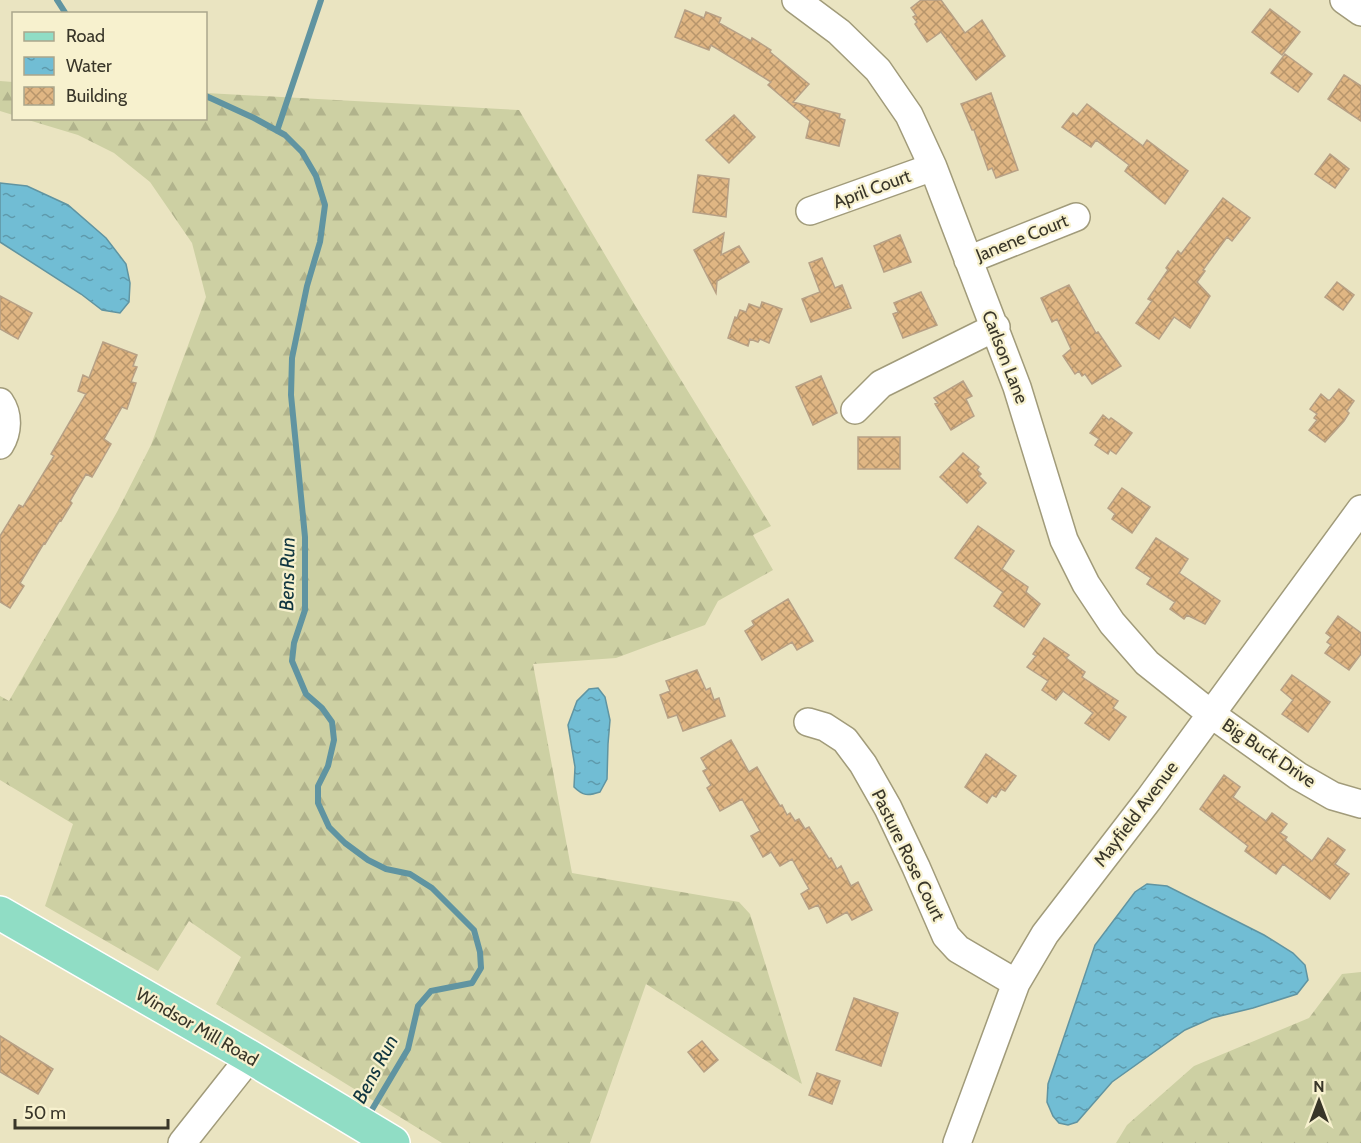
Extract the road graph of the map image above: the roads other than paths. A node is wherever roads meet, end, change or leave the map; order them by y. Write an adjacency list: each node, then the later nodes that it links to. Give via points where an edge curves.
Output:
1 (796, 0): 4 (street, Carlson Lane, via 839,32 878,70 909,115)
2 (1344, 0): 3 (street)
3 (1361, 12)
4 (933, 167): 5 (street, April Court); 7 (street, Carlson Lane)
5 (810, 211)
6 (1076, 217): 7 (street, Janene Court)
7 (968, 260): 8 (street, Carlson Lane)
8 (996, 327): 10 (street, via 881,384); 13 (street, Carlson Lane, via 1064,540 1086,584 1112,623 1148,663)
9 (0, 402): 11 (street, via 6,421)
10 (855, 410)
11 (0, 445)
12 (1361, 509): 13 (street, Mayfield Avenue)
13 (1211, 714): 15 (street, Big Buck Drive, via 1298,776 1333,795); 17 (street, Mayfield Avenue, via 1045,934)
14 (808, 722): 17 (street, Pasture Rose Court, via 825,727 845,741 863,764 888,808 946,936 958,949)
15 (1361, 804)
16 (0, 913): 18 (main road, Windsor Mill Road)
17 (1016, 983): 21 (street, Mayfield Avenue)
18 (250, 1057): 19 (main road, Windsor Mill Road); 20 (street)
19 (373, 1131)
20 (182, 1143)
21 (957, 1143)

